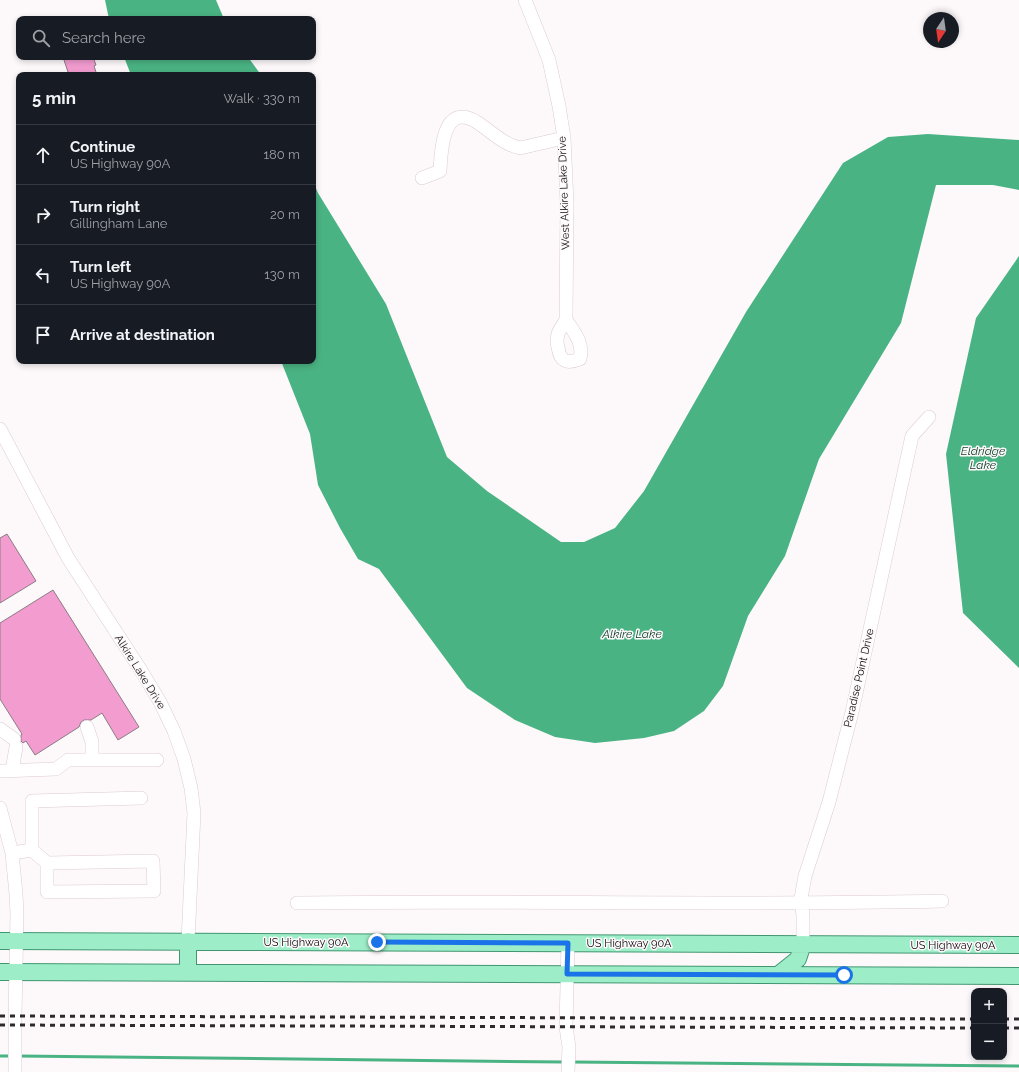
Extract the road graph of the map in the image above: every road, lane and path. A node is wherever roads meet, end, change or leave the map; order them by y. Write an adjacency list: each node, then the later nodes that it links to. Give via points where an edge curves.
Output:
1 (525, 0): 2 (street, West Alkire Lake Drive, via 549,60)
2 (564, 138): 3 (street, via 520,148 501,140 475,121 457,117 452,119 446,131 440,171); 4 (street, West Alkire Lake Drive, via 567,203)
3 (422, 178)
4 (566, 320)
5 (929, 418): 19 (street, Paradise Point Drive, via 912,436 852,712 829,802 805,876)
6 (0, 429): 22 (street, Alkire Lake Drive, via 68,558 142,672 174,731 184,759 194,813)
7 (87, 727): 9 (street, via 92,742)
8 (0, 729): 11 (street, via 15,743)
9 (92, 760): 10 (street); 11 (street, via 68,760 56,769)
10 (157, 760)
11 (6, 771)
12 (141, 798): 14 (street, via 32,800)
13 (0, 808): 15 (street)
14 (32, 850): 15 (street); 16 (street)
15 (12, 853): 21 (street, via 17,914)
16 (47, 863): 16 (street, via 47,892 154,891 153,861)
17 (942, 901): 19 (street)
18 (297, 903): 19 (street)
19 (801, 904): 24 (street, Paradise Point Drive)
20 (0, 941): 21 (main road, US Highway 90A)
21 (16, 941): 22 (main road, US Highway 90A); 27 (street)
22 (188, 941): 23 (main road, US Highway 90A); 28 (main road)
23 (568, 943): 24 (main road, US Highway 90A); 29 (street)
24 (803, 944): 25 (main road, US Highway 90A); 30 (main road, via 798,959)
25 (1019, 945)
26 (0, 972): 27 (main road)
27 (16, 972): 28 (main road); 32 (street)
28 (188, 972): 29 (main road)
29 (567, 974): 30 (main road); 33 (street)
30 (778, 975): 31 (main road)
31 (1019, 976)
32 (15, 1072)
33 (568, 1072)

